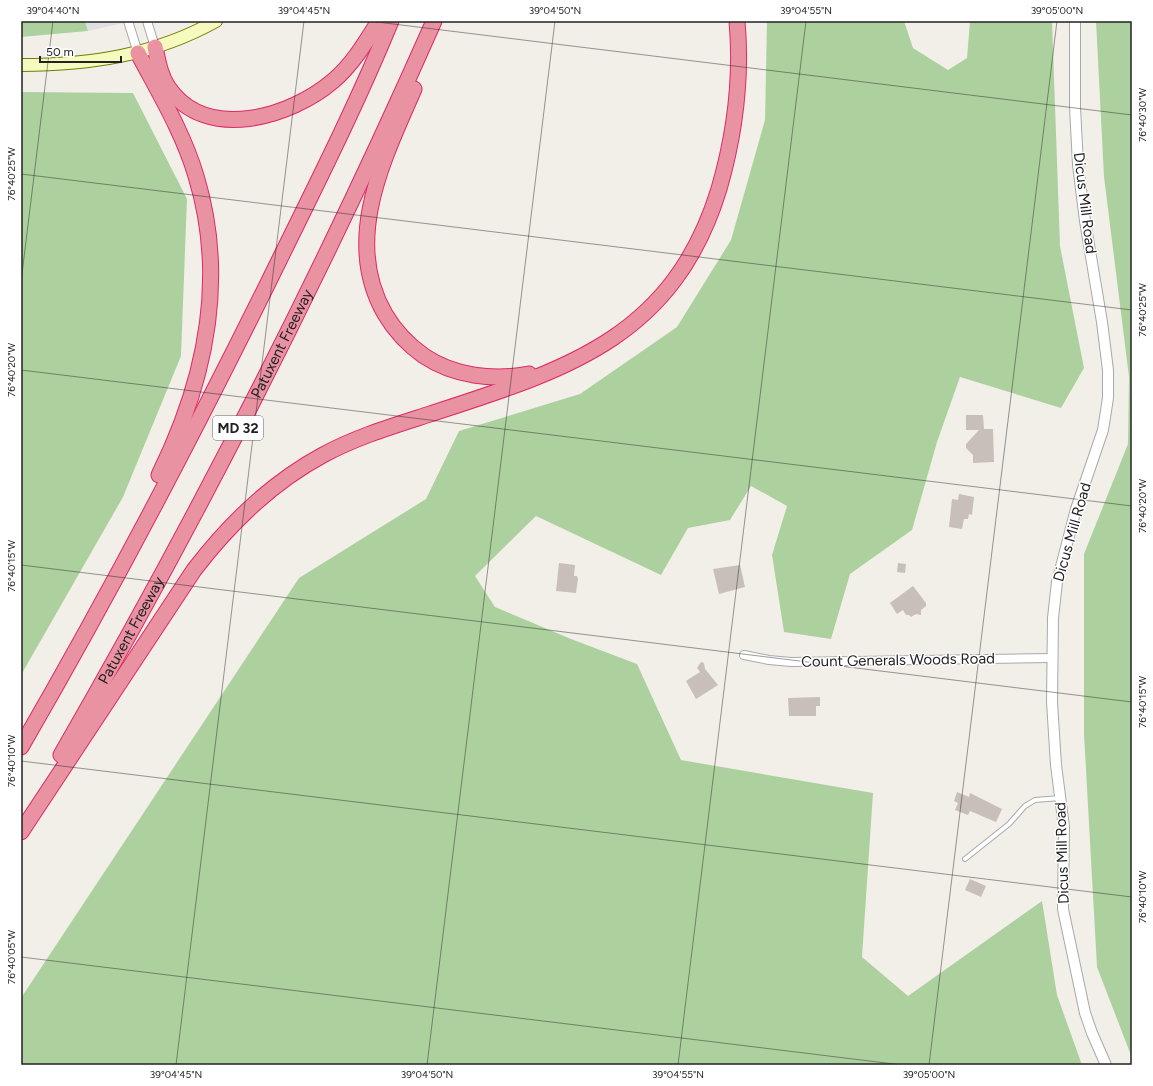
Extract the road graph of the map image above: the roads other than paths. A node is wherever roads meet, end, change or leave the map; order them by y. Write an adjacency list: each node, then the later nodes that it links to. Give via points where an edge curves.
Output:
1 (128, 21): 11 (street)
2 (147, 21): 10 (street)
3 (216, 21): 10 (main road)
4 (379, 21): 10 (highway, via 353,60 314,96 291,108 251,119 216,117 188,106 168,87 160,72)
5 (391, 21): 15 (highway, MD 32, via 304,210 234,351 160,496)
6 (434, 21): 19 (highway, Patuxent Freeway / MD 32, via 340,224 269,368 106,677)
7 (441, 21): 13 (highway, via 390,143 375,188 366,252 374,289 388,318 402,337 414,349 446,368 484,376 504,377)
8 (736, 21): 13 (highway, via 738,100 722,177 702,235 678,277 641,317 604,344)
9 (1075, 21): 16 (street, Dicus Mill Road, via 1078,165 1102,322 1108,370 1108,398 1103,430 1076,509 1058,576 1052,618)
10 (155, 47): 11 (main road)
11 (138, 53): 12 (main road, via 61,65); 15 (highway, via 169,110 196,175 210,249 209,319 194,386 168,457)
12 (21, 65)
13 (559, 367): 20 (highway, via 506,389 351,442 323,455 269,490 225,532 194,570)
14 (744, 655): 16 (street, Count Generals Woods Road, via 791,662)
15 (72, 658): 17 (highway, MD 32)
16 (1052, 658): 18 (street, Dicus Mill Road, via 1054,744)
17 (21, 747)
18 (1061, 798): 21 (lane, via 1035,800); 22 (street, Dicus Mill Road, via 1064,847 1063,909 1066,928 1085,1013)
19 (21, 825)
20 (21, 832)
21 (965, 859)
22 (1106, 1065)

